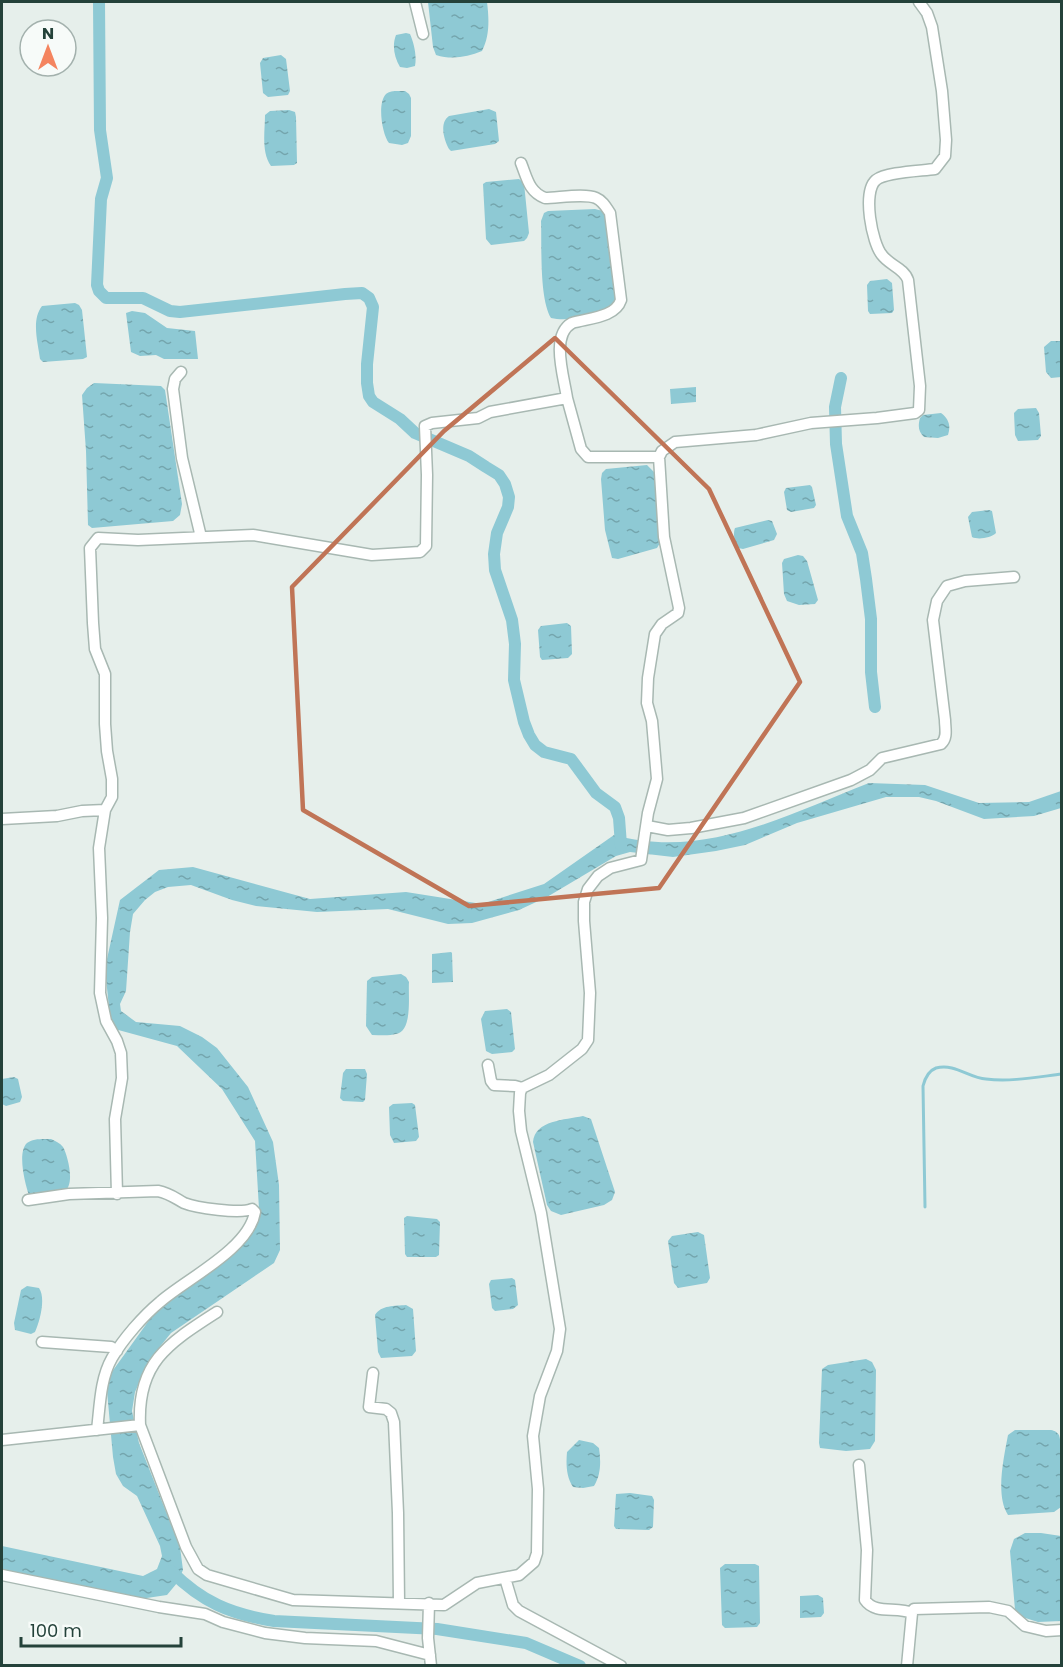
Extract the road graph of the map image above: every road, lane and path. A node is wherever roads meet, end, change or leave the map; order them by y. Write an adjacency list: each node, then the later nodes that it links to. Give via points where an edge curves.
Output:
1 (416, 2): 3 (street)
2 (919, 2): 7 (street, via 932,27 942,90 945,156 934,169 877,180 870,202 878,250 908,280 920,386 919,410 811,423 756,435 675,442)
3 (423, 34)
4 (521, 163): 6 (street, via 530,187 539,196 597,198 610,213 621,300 613,312 572,322 561,333)
5 (181, 372): 8 (street, via 175,379 174,401 182,458)
6 (567, 398): 7 (street, via 581,449 588,457); 8 (street, via 425,426 426,546 420,552 372,555 264,536)
7 (659, 457): 12 (street, via 664,537 679,608 678,614 655,634 648,678 647,703 657,779)
8 (201, 537): 10 (street, via 98,538 90,548 95,649 105,674 105,724 112,779 112,797)
9 (1014, 578): 12 (street, via 947,585 936,601 933,620 945,720 941,744 882,758 851,780 744,818 691,828)
10 (105, 810): 11 (street); 15 (street, via 99,849 100,993 106,1021 121,1053 122,1078 115,1119)
11 (2, 819)
12 (646, 830): 14 (street, via 640,860 610,868 598,876 584,902 590,993 588,1040 549,1075)
13 (488, 1065): 14 (street, via 494,1085)
14 (522, 1088): 26 (street, via 521,1131 541,1214 560,1329 533,1436 538,1489 537,1553 534,1562 519,1575)
15 (117, 1194): 16 (street, via 69,1194); 19 (street, via 158,1191 192,1205 252,1209 255,1217 231,1248 159,1303)
16 (28, 1200)
17 (217, 1312): 21 (street, via 170,1343 154,1363 147,1374)
18 (42, 1342): 19 (street, via 111,1347)
19 (117, 1351): 22 (street, via 105,1374)
20 (373, 1373): 27 (street, via 369,1407 386,1409 392,1413 394,1422)
21 (137, 1426): 22 (street); 27 (street, via 198,1569 293,1600)
22 (101, 1429): 23 (street)
23 (2, 1440)
24 (859, 1466): 29 (street, via 867,1550 865,1599 875,1608)
25 (2, 1575): 31 (street, via 205,1614 223,1623 265,1633 376,1641)
26 (505, 1578): 28 (street, via 477,1584 444,1605); 32 (street, via 513,1605 519,1611)
27 (399, 1603): 28 (street)
28 (429, 1607): 31 (street)
29 (912, 1612): 30 (street, via 922,1608 989,1607 1008,1611 1025,1626); 33 (street)
30 (1062, 1630)
31 (431, 1660)
32 (621, 1665)
33 (907, 1665)

